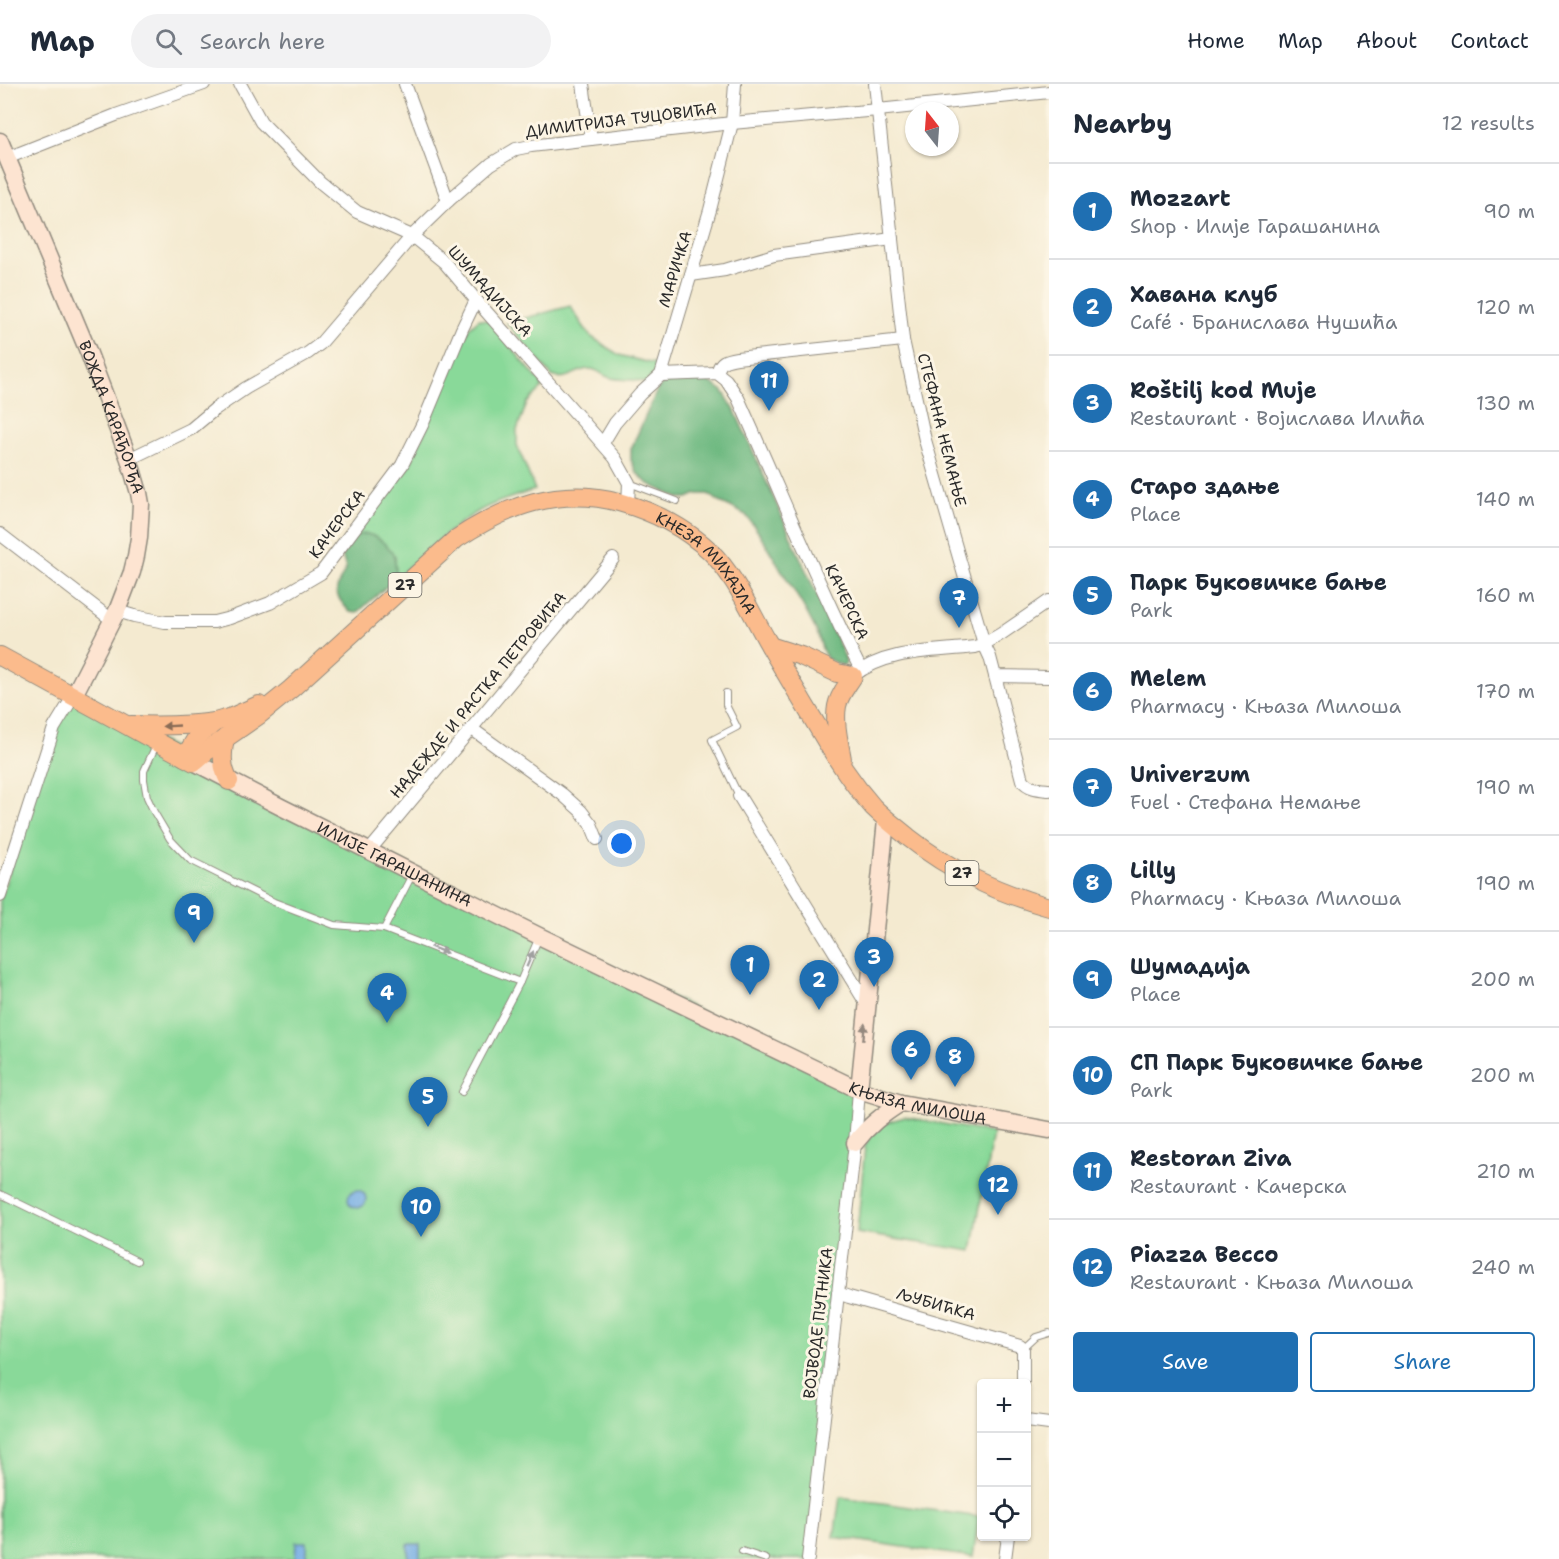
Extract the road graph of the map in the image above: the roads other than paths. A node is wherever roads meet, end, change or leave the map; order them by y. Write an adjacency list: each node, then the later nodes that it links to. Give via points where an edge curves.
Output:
1 (204, 84): 12 (street)
2 (240, 84): 14 (street, ШУМАДИЈСКА, via 261,122 320,182 357,212)
3 (405, 84): 13 (street)
4 (583, 84): 10 (street)
5 (735, 84): 9 (street, МАРИЧКА)
6 (875, 84): 8 (street, СТЕФАНА НЕМАЊЕ)
7 (1049, 92): 8 (street, ДИМИТРИЈА ТУЦОВИЋА)
8 (878, 110): 9 (street, ДИМИТРИЈА ТУЦОВИЋА); 15 (street, СТЕФАНА НЕМАЊЕ)
9 (732, 123): 10 (street, ДИМИТРИЈА ТУЦОВИЋА); 16 (street, МАРИЧКА)
10 (591, 139): 13 (street, ДИМИТРИЈА ТУЦОВИЋА, via 516,149 491,164)
11 (0, 141): 12 (street, ВОЖДА КАРАЂОРЂА)
12 (7, 158): 22 (street, ВОЖДА КАРАЂОРЂА)
13 (448, 201): 14 (street, ДИМИТРИЈА ТУЦОВИЋА)
14 (412, 236): 17 (street, ШУМАДИЈСКА, via 444,262); 22 (street, ДИМИТРИЈА ТУЦОВИЋА, via 320,344 246,388 190,429)
15 (892, 239): 16 (street, via 774,255 725,270); 18 (street, СТЕФАНА НЕМАЊЕ)
16 (691, 275): 20 (street, МАРИЧКА)
17 (476, 300): 21 (street, ШУМАДИЈСКА); 29 (street, КАЧЕРСКА, via 402,465 321,573 270,603 214,622 165,622)
18 (903, 340): 19 (street, via 723,360); 30 (street, СТЕФАНА НЕМАЊЕ, via 924,440)
19 (717, 373): 20 (street); 33 (street, КАЧЕРСКА, via 738,398)
20 (661, 375): 21 (street, via 615,423)
21 (603, 443): 23 (street, ШУМАДИЈСКА)
22 (129, 459): 29 (street, ВОЖДА КАРАЂОРЂА, via 141,504 139,538 132,572)
23 (628, 483): 24 (lane); 25 (street, ШУМАДИЈСКА)
24 (677, 501)
25 (628, 505): 31 (main road, КНЕЗА МИХАЈЛА / 27, via 651,512 711,553 740,591); 36 (main road, КНЕЗА МИХАЈЛА / 27, via 601,497 552,498 481,522 456,538)
26 (0, 534): 29 (street)
27 (613, 559): 41 (street, НАДЕЖДЕ И РАСТКА ПЕТРОВИЋА)
28 (1049, 602): 30 (street)
29 (115, 615): 38 (street, ВОЖДА КАРАЂОРЂА)
30 (984, 644): 33 (street, via 898,656); 34 (street, СТЕФАНА НЕМАЊЕ)
31 (770, 646): 33 (main road, via 837,673); 45 (main road, КНЕЗА МИХАЈЛА / 27)
32 (0, 656): 38 (main road, ИЛИЈЕ ГАРАШАНИНА / 27)
33 (857, 673): 45 (main road, via 837,706)
34 (995, 676): 35 (street); 47 (street, СТЕФАНА НЕМАЊЕ, via 1022,780 1033,788)
35 (1049, 678)
36 (291, 689): 39 (main road, КНЕЗА МИХАЈЛА / 27); 42 (main road, КНЕЗА МИХАЈЛА / 27)
37 (726, 693): 48 (lane, via 726,705 737,728 712,740)
38 (73, 696): 40 (main road, ИЛИЈЕ ГАРАШАНИНА / 27); 53 (street, via 54,728)
39 (215, 722): 40 (main road, 27, one-way to 40); 44 (main road, КНЕЗА МИХАЈЛА / 27, via 197,737)
40 (126, 724): 43 (main road, ИЛИЈЕ ГАРАШАНИНА)
41 (472, 729): 50 (street, via 562,794 581,811); 51 (street, НАДЕЖДЕ И РАСТКА ПЕТРОВИЋА)
42 (225, 738): 44 (main road, КНЕЗА МИХАЈЛА / 27); 46 (main road, via 222,758)
43 (157, 742): 44 (main road, ИЛИЈЕ ГАРАШАНИНА); 55 (lane, via 144,771 147,797 170,839 190,860 274,902 334,925)
44 (189, 759): 46 (street, ИЛИЈЕ ГАРАШАНИНА)
45 (843, 769): 49 (main road, КНЕЗА МИХАЈЛА / 27)
46 (229, 781): 51 (street, ИЛИЈЕ ГАРАШАНИНА)
47 (1049, 790)
48 (739, 796): 58 (street)
49 (886, 820): 54 (main road, КНЕЗА МИХАЈЛА / 27, via 953,869 992,888); 58 (street)
50 (597, 839)
51 (369, 851): 52 (street, ИЛИЈЕ ГАРАШАНИНА)
52 (414, 873): 55 (lane); 56 (street, ИЛИЈЕ ГАРАШАНИНА)
53 (0, 896)
54 (1049, 907)
55 (384, 929): 57 (lane, one-way to 57)
56 (539, 936): 57 (lane, one-way to 56); 59 (street, ИЛИЈЕ ГАРАШАНИНА)
57 (520, 982): 61 (lane)
58 (867, 1003): 60 (street, one-way to 58)
59 (795, 1059): 60 (street, КЊАЗА МИЛОША)
60 (859, 1090): 62 (street, КЊАЗА МИЛОША); 64 (street, ВОЈВОДЕ ПУТНИКА)
61 (462, 1092)
62 (901, 1103): 63 (street, КЊАЗА МИЛОША); 64 (street, via 866,1128)
63 (1049, 1130)
64 (855, 1143): 67 (street, ВОЈВОДЕ ПУТНИКА)
65 (0, 1194): 66 (lane)
66 (136, 1261)
67 (838, 1293): 69 (street, ЉУБИЋКА); 76 (street, ВОЈВОДЕ ПУТНИКА)
68 (1049, 1331): 69 (lane)
69 (1023, 1349): 70 (street)
70 (1023, 1379)
71 (1031, 1422): 72 (street)
72 (1049, 1424)
73 (1007, 1541): 77 (street)
74 (742, 1551): 75 (lane)
75 (766, 1559)
76 (808, 1559)
77 (1005, 1559)

